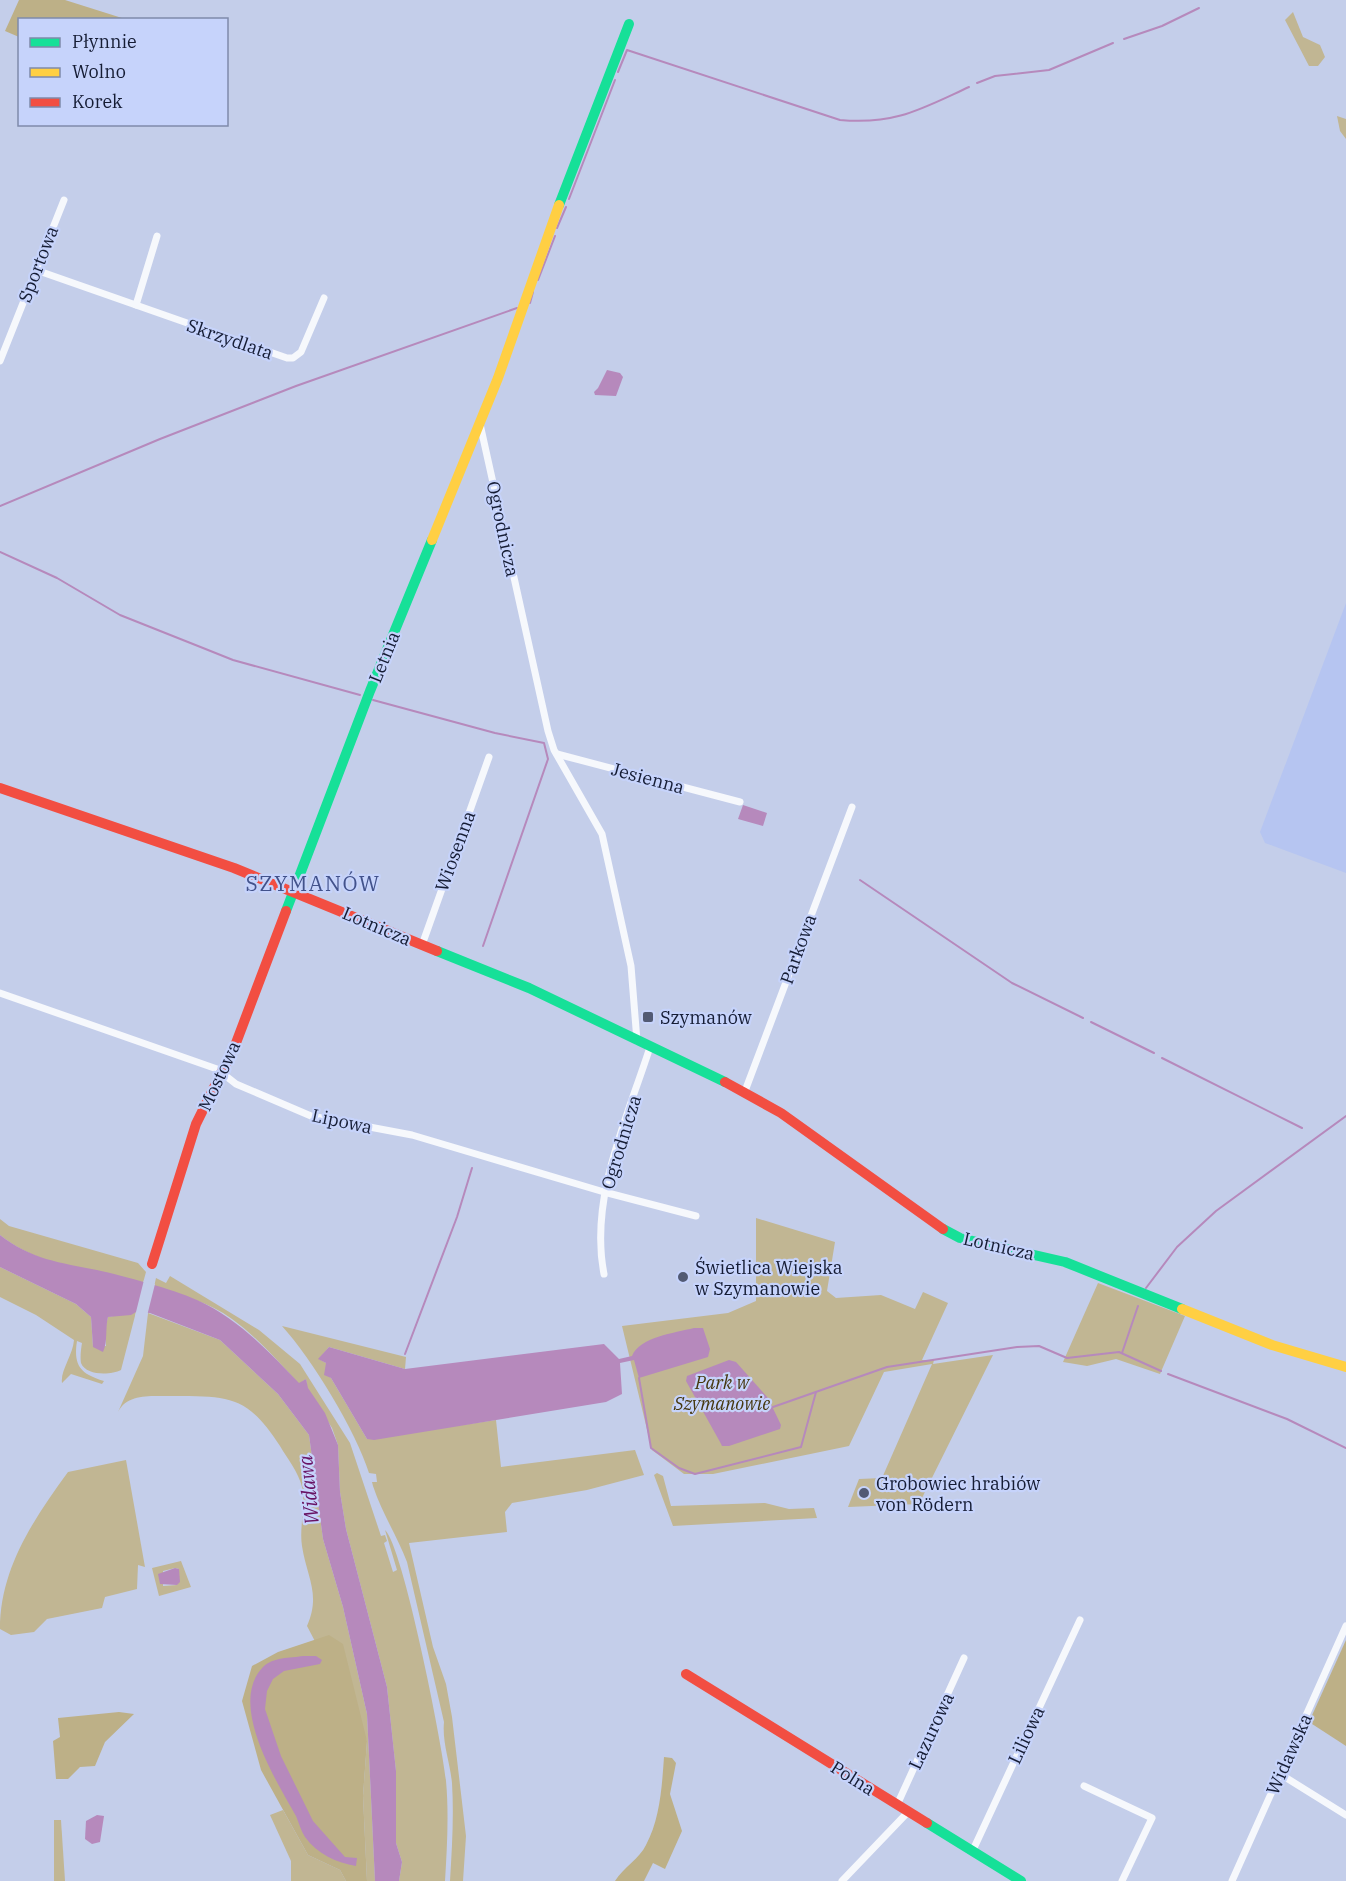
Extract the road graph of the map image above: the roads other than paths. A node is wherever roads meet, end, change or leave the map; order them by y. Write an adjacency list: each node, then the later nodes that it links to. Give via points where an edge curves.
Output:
1 (629, 24): 10 (street)
2 (63, 200): 4 (street, Sportowa)
3 (157, 236): 6 (street)
4 (36, 270): 6 (street, Skrzydlata); 8 (street, Sportowa)
5 (324, 298): 6 (street, Skrzydlata, via 301,352 293,358 273,355)
6 (136, 305)
7 (0, 338): 8 (street)
8 (8, 341): 9 (street, Sportowa)
9 (0, 361)
10 (480, 424): 11 (street, Ogrodnicza, via 548,731); 16 (street, Letnia)
11 (557, 754): 14 (street, Jesienna); 19 (street, Ogrodnicza, via 602,834)
12 (489, 758): 17 (street, Wiosenna)
13 (0, 788): 16 (street, Lotnicza)
14 (740, 802)
15 (852, 807): 21 (street, Parkowa)
16 (292, 891): 17 (street, Lotnicza); 20 (street, Mostowa)
17 (422, 945): 19 (street, Lotnicza, via 529,988)
18 (0, 993): 20 (street, Lipowa)
19 (644, 1045): 21 (street, Lotnicza); 22 (street, Ogrodnicza)
20 (222, 1073): 22 (street, Lipowa, via 236,1084 311,1116 412,1135); 24 (street, Mostowa, via 196,1124)
21 (745, 1091): 26 (street, Lotnicza, via 933,1224 960,1238 1065,1262 1272,1345)
22 (604, 1192): 23 (street, Lipowa); 25 (street, Ogrodnicza, via 599,1243)
23 (696, 1216)
24 (153, 1264)
25 (604, 1274)
26 (1346, 1367)
27 (1080, 1620): 36 (street, Liliowa)
28 (1346, 1626): 31 (street, Widawska)
29 (964, 1658): 33 (street, Lazurowa)
30 (687, 1674): 33 (street, Polna)
31 (1280, 1774): 35 (street); 40 (street, Widawska)
32 (1084, 1786): 39 (street, via 1152,1818)
33 (897, 1805): 34 (street, Polna)
34 (908, 1812): 36 (street, Polna); 37 (street)
35 (1346, 1815)
36 (972, 1850): 38 (street, Polna)
37 (842, 1881)
38 (1021, 1881)
39 (1122, 1881)
40 (1232, 1881)

